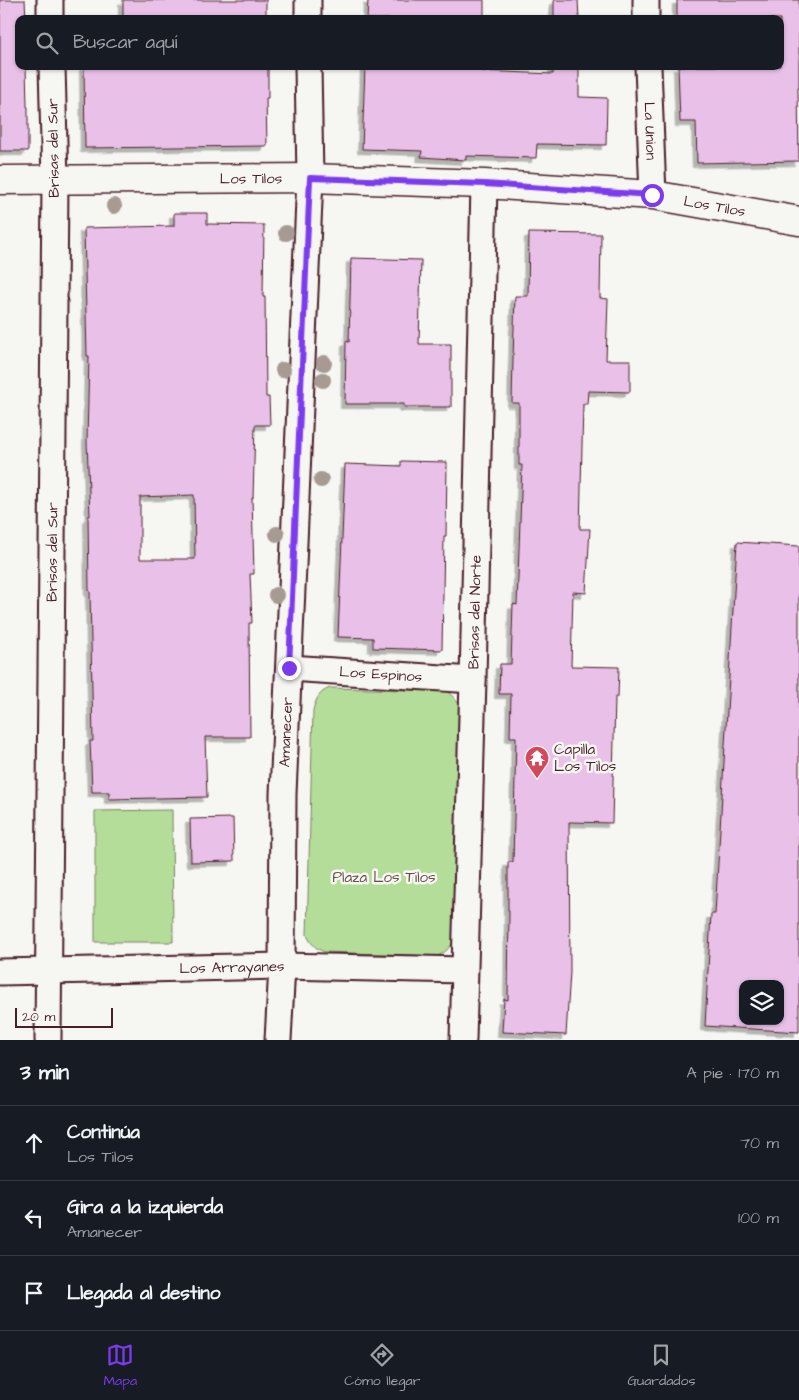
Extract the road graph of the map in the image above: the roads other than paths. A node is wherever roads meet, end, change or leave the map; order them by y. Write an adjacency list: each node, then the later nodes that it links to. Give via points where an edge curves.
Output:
1 (50, 0): 4 (street)
2 (308, 0): 5 (street)
3 (646, 0): 6 (street)
4 (50, 15)
5 (308, 15)
6 (646, 15)
7 (52, 70): 12 (street, Brisas del Sur)
8 (308, 70): 10 (street, Amanecer)
9 (648, 70): 14 (street, La Union)
10 (310, 178): 12 (street, Los Tilos); 13 (street, Los Tilos); 16 (street, Amanecer)
11 (0, 180): 12 (street, Los Tilos)
12 (55, 181): 20 (street, Brisas del Sur)
13 (484, 184): 14 (street, Los Tilos); 17 (street, Brisas del Norte)
14 (652, 195): 15 (street, Los Tilos)
15 (799, 221)
16 (289, 668): 17 (street, Los Espinos); 18 (street, Amanecer, via 283,794)
17 (473, 680): 19 (street, Brisas del Norte)
18 (282, 966): 19 (street, Los Arrayanes); 20 (street, Los Arrayanes); 23 (street, Amanecer)
19 (464, 970): 24 (street, Brisas del Norte)
20 (48, 971): 21 (street, Los Arrayanes); 22 (street, Brisas del Sur)
21 (0, 972)
22 (48, 1040)
23 (278, 1040)
24 (463, 1040)

